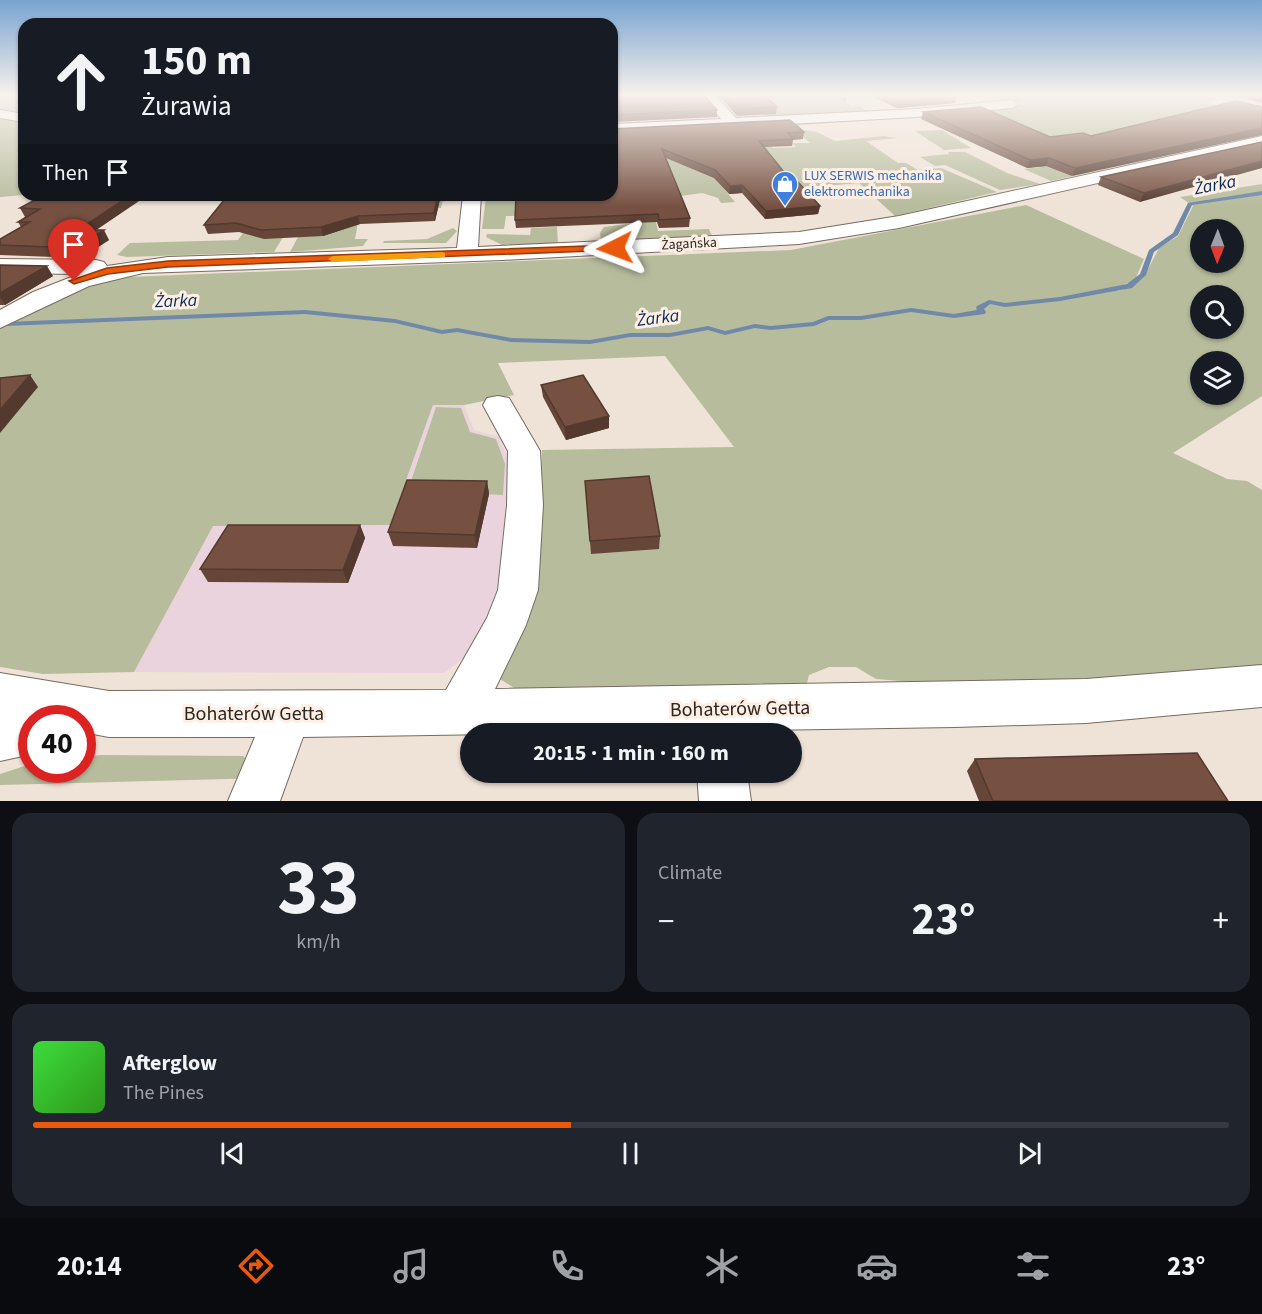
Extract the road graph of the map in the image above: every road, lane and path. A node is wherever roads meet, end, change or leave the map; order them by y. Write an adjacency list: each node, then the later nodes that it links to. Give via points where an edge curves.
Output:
1 (1262, 141): 3 (street, Żagańska, via 830,234 758,241)
2 (471, 201): 3 (street)
3 (467, 254): 5 (street, Żagańska, via 168,264)
4 (0, 266): 5 (street, Żagańska, via 81,266)
5 (107, 271): 6 (street, via 59,288)
6 (0, 320)
7 (498, 405): 11 (street, via 524,451 518,590 505,625)
8 (1262, 686): 14 (street, Bohaterów Getta, via 1086,701)
9 (0, 695): 10 (street, Bohaterów Getta)
10 (44, 705)
11 (459, 712): 12 (street, Bohaterów Getta); 14 (street, Bohaterów Getta)
12 (288, 714): 13 (street, Bohaterów Getta); 18 (street)
13 (96, 717)
14 (718, 722)
15 (18, 733): 16 (street)
16 (0, 737)
17 (723, 783): 19 (street)
18 (255, 801)
19 (725, 801)

